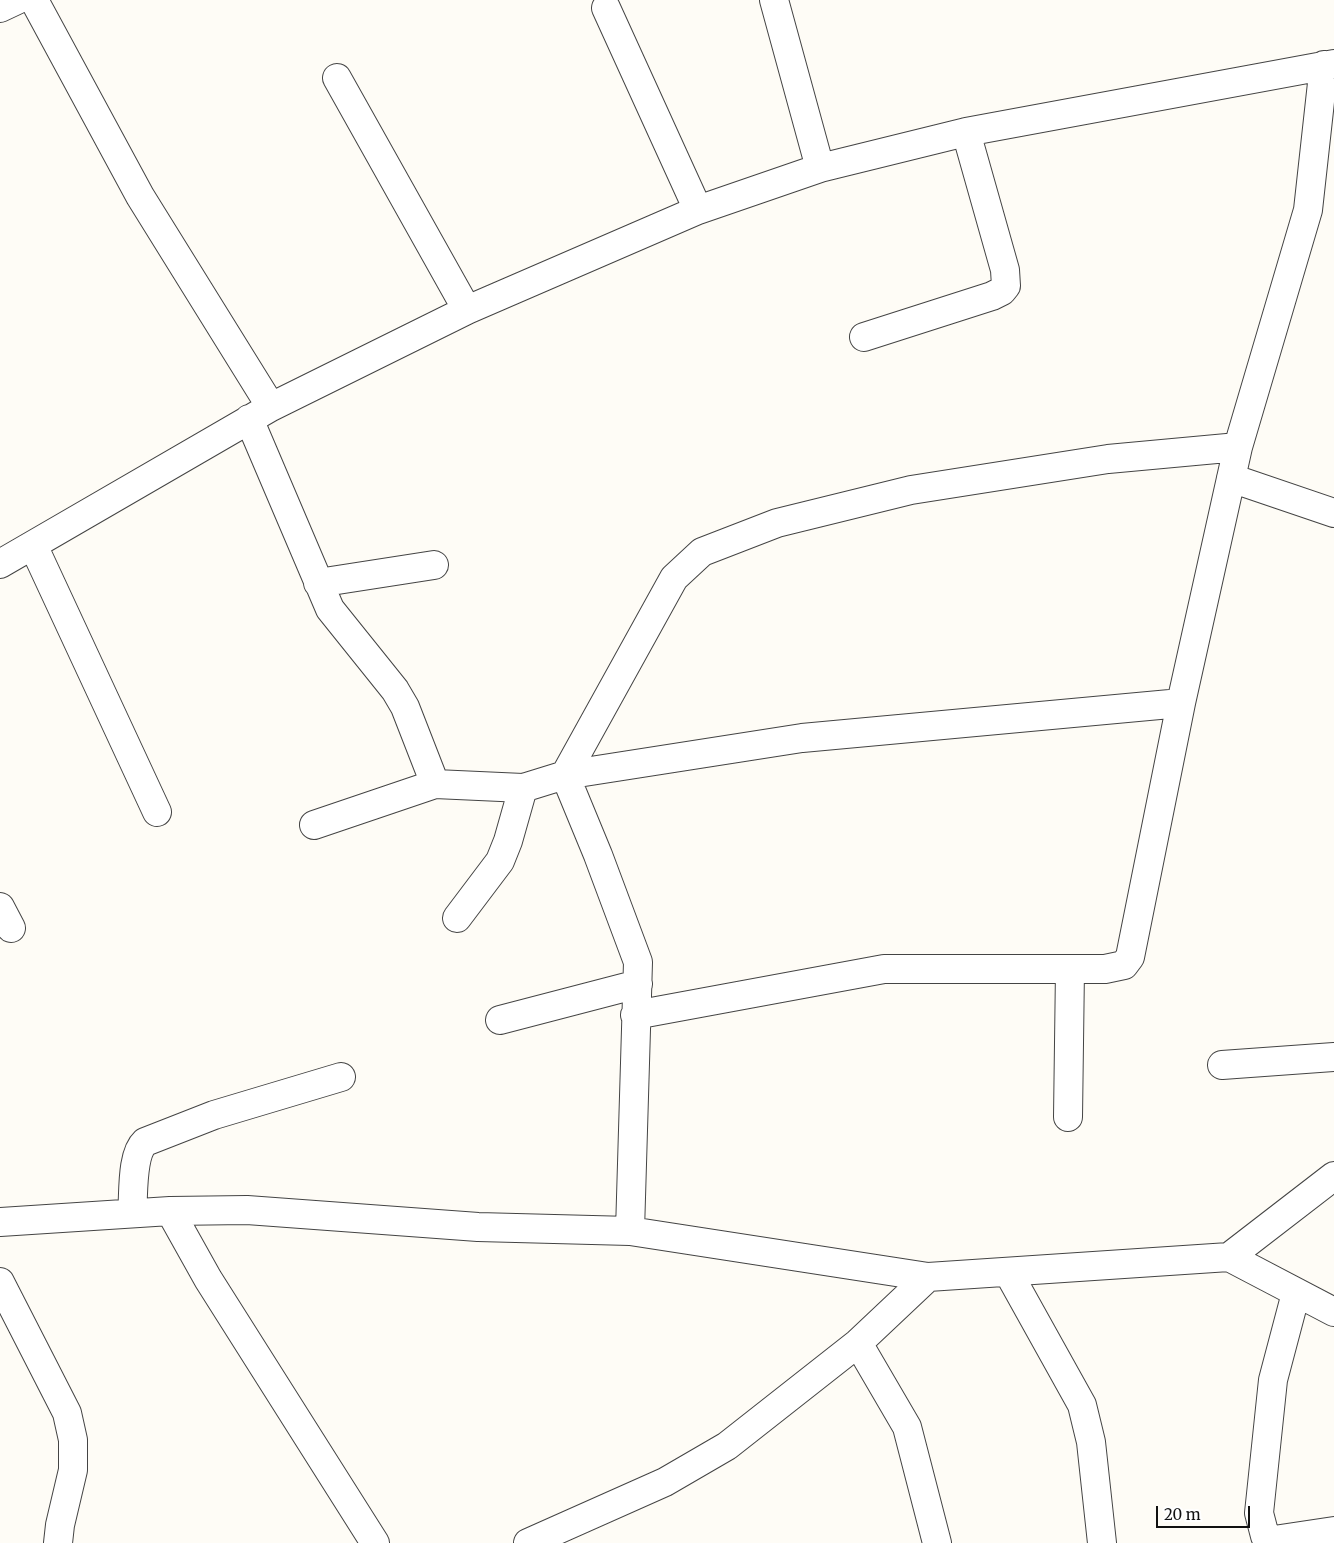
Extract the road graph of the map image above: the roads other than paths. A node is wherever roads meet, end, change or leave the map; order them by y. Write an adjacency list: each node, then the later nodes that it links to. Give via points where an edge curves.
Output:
1 (17, 0): 4 (street)
2 (34, 0): 13 (street)
3 (774, 0): 9 (street)
4 (0, 8)
5 (606, 8): 10 (street)
6 (1329, 65): 8 (street); 14 (street, via 1308,210)
7 (337, 78): 11 (street)
8 (966, 132): 9 (street); 12 (street, via 1005,270 1006,286 992,296)
9 (820, 168): 10 (street)
10 (698, 210): 11 (street)
11 (467, 310): 13 (street)
12 (864, 337)
13 (260, 413): 17 (street); 20 (street)
14 (1238, 447): 15 (street); 22 (street, via 1108,459 911,490 777,523 702,552 674,578)
15 (1231, 478): 16 (street); 21 (street)
16 (1334, 513)
17 (33, 545): 18 (street); 25 (street)
18 (0, 564)
19 (434, 565): 20 (street)
20 (318, 583): 23 (street, via 330,609 405,707)
21 (1181, 703): 22 (street, via 802,738); 28 (street, via 1130,956 1124,965 1116,968)
22 (565, 775): 24 (street); 29 (street, via 633,943 638,962)
23 (435, 784): 24 (street); 26 (street)
24 (523, 788): 27 (street, via 500,860)
25 (157, 812)
26 (314, 825)
27 (457, 918)
28 (1070, 969): 30 (street, via 884,969); 35 (street)
29 (638, 984): 30 (street); 31 (street)
30 (636, 1014): 40 (street)
31 (500, 1020)
32 (1334, 1057): 33 (street)
33 (1222, 1065)
34 (340, 1077): 38 (street, via 214,1115 145,1142 136,1158)
35 (1068, 1117)
36 (1334, 1176): 41 (street)
37 (170, 1211): 38 (street); 40 (street, via 247,1210 478,1227); 50 (street, via 233,1319)
38 (132, 1213): 39 (street)
39 (0, 1222)
40 (630, 1231): 43 (street)
41 (1229, 1257): 42 (street); 45 (street)
42 (1008, 1272): 43 (street); 53 (street, via 1082,1405 1092,1450)
43 (928, 1277): 47 (street)
44 (0, 1282): 49 (street, via 67,1413 71,1431 73,1470)
45 (1296, 1293): 46 (street); 48 (street, via 1273,1380 1259,1513 1266,1536 1274,1540)
46 (1334, 1312)
47 (858, 1343): 51 (street, via 727,1446 665,1482); 52 (street, via 907,1427)
48 (1334, 1531)
49 (58, 1543)
50 (376, 1543)
51 (528, 1543)
52 (937, 1543)
53 (1102, 1543)

